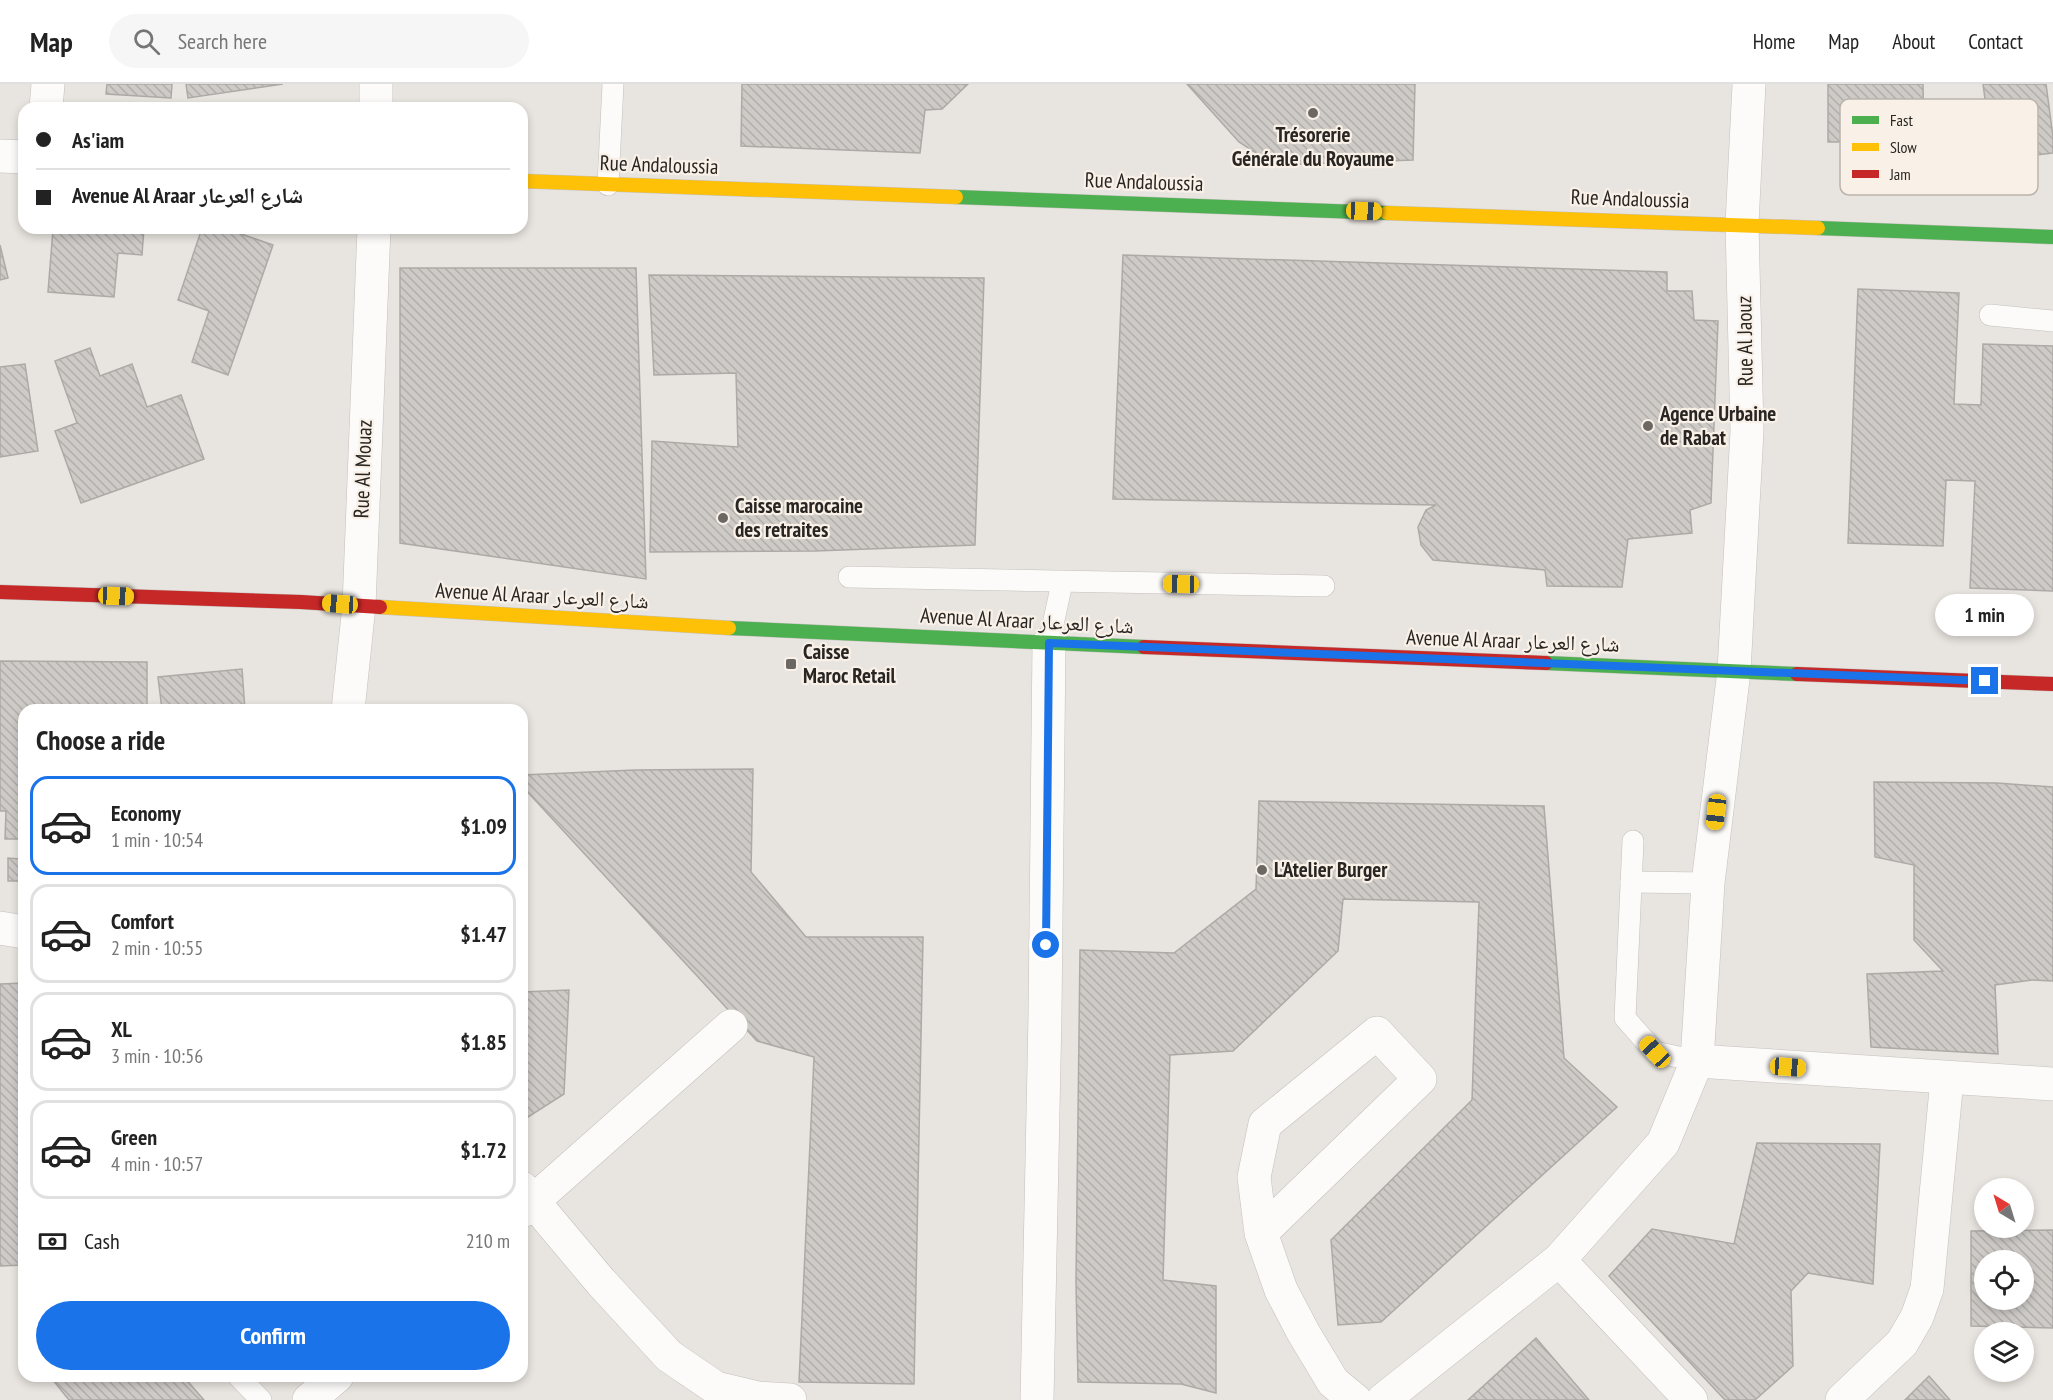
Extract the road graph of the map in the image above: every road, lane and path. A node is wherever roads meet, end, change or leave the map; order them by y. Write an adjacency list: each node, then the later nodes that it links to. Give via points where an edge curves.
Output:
1 (48, 84): 5 (street)
2 (376, 84): 6 (street)
3 (613, 84): 10 (lane)
4 (1749, 84): 11 (street, Rue Al Jaouz)
5 (46, 102)
6 (376, 102)
7 (0, 156): 8 (street)
8 (18, 157)
9 (528, 181): 10 (street, Rue Andaloussia)
10 (608, 185): 11 (street, Rue Andaloussia)
11 (1742, 224): 13 (street, Rue Andaloussia); 22 (street, Rue Al Jaouz, via 1747,431)
12 (374, 234): 20 (street, Rue Al Mouaz)
13 (2053, 237)
14 (1990, 315): 15 (lane)
15 (2053, 321)
16 (849, 577): 17 (lane)
17 (1062, 583): 18 (lane); 21 (lane)
18 (1324, 586)
19 (0, 592): 20 (street, Avenue Al Araar شارع العرعار)
20 (359, 606): 21 (street, Avenue Al Araar شارع العرعار); 24 (street, Rue Al Mouaz)
21 (1049, 643): 22 (street, Avenue Al Araar شارع العرعار); 43 (street)
22 (1734, 671): 23 (street, Avenue Al Araar شارع العرعار); 27 (street, Rue Al Jaouz)
23 (2053, 684)
24 (349, 704)
25 (1633, 841): 26 (lane)
26 (1631, 882): 27 (lane); 31 (lane, via 1625,1018 1655,1052)
27 (1708, 883): 31 (street, Rue Al Jaouz)
28 (0, 928): 29 (street)
29 (18, 931)
30 (731, 1026): 34 (street)
31 (1697, 1061): 32 (street); 37 (street, Rue Al Jaouz, via 1663,1143)
32 (1947, 1078): 33 (street); 47 (street, via 1927,1289 1902,1343)
33 (2053, 1084)
34 (528, 1198)
35 (528, 1202): 42 (street, via 669,1356 716,1388 758,1398)
36 (1261, 1233): 36 (street, via 1254,1177 1265,1124 1377,1033 1420,1078); 44 (street, via 1281,1290 1303,1332 1333,1382)
37 (1558, 1260): 45 (street, Rue Al Jaouz); 46 (street)
38 (244, 1382): 40 (lane)
39 (329, 1382): 41 (street)
40 (261, 1400)
41 (309, 1400)
42 (790, 1400)
43 (1037, 1400)
44 (1355, 1400)
45 (1383, 1400)
46 (1691, 1400)
47 (1842, 1400)

